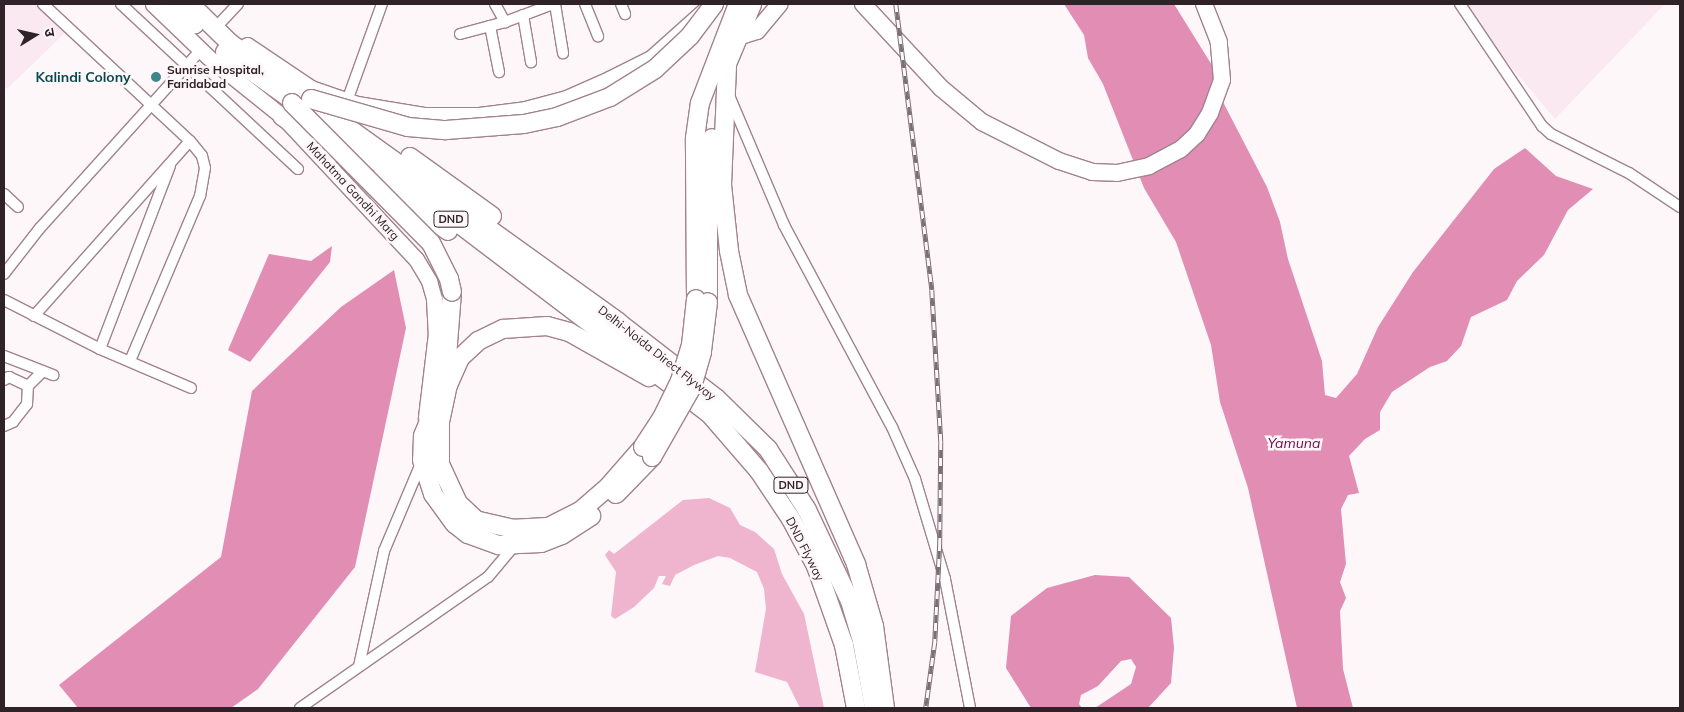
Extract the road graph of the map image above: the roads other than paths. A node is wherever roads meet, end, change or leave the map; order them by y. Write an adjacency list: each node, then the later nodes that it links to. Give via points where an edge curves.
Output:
1 (43, 4): 35 (street)
2 (121, 4): 29 (street)
3 (153, 4): 26 (main road, Mahatma Gandhi Marg)
4 (174, 4): 36 (highway)
5 (190, 4): 33 (highway, via 230,43)
6 (202, 4): 20 (main road)
7 (238, 4): 20 (street)
8 (382, 4): 34 (street)
9 (495, 4): 21 (street)
10 (554, 4): 19 (street); 27 (street)
11 (584, 4): 24 (street)
12 (713, 4): 33 (highway, bridge, via 690,36 655,69 610,97 557,117 524,124 446,130 408,126); 34 (main road, via 690,20 651,58 566,98 479,115 425,115)
13 (738, 4): 47 (highway, via 700,103 695,138)
14 (753, 4): 25 (main road)
15 (780, 4): 25 (highway, via 757,31)
16 (863, 4): 17 (highway, via 941,88 982,122 1059,161 1092,172 1117,173 1149,166 1181,149 1197,134 1210,113 1222,80 1219,42)
17 (1204, 4)
18 (1460, 4): 44 (street, via 1542,126 1551,134 1629,174)
19 (524, 15): 21 (street); 28 (street)
20 (221, 22): 33 (main road, via 237,39)
21 (505, 22): 22 (street)
22 (490, 26): 23 (street); 31 (street)
23 (460, 34)
24 (598, 36)
25 (738, 37): 30 (main road)
26 (201, 50): 29 (street); 36 (main road, Mahatma Gandhi Marg)
27 (563, 52)
28 (531, 62)
29 (186, 65): 35 (street); 41 (street)
30 (727, 66): 32 (highway); 47 (highway, via 711,143)
31 (499, 72)
32 (726, 90): 37 (street); 38 (highway)
33 (311, 93): 34 (main road); 49 (highway, Delhi-Noida Direct Flyway / DND); 53 (highway, via 450,184 643,330)
34 (347, 101)
35 (151, 106): 39 (street); 45 (street, via 40,228)
36 (287, 109): 49 (highway, Delhi-Noida Direct Flyway / DND, bridge, via 366,153); 54 (highway); 60 (main road, Mahatma Gandhi Marg, via 404,245 429,281 436,333); 60 (highway, bridge, via 431,243 449,278 452,292 447,357)
37 (744, 126): 38 (street, via 736,126); 69 (street, via 784,225 892,427 915,479 945,579)
38 (722, 134): 68 (highway, via 722,185 728,251 738,295 856,564 874,626)
39 (190, 141): 40 (street); 52 (street, via 202,156 205,181)
40 (172, 161): 48 (street); 50 (street)
41 (298, 169)
42 (4, 194): 43 (street)
43 (18, 207)
44 (1680, 207)
45 (4, 274)
46 (4, 300): 48 (street)
47 (702, 300): 61 (highway, bridge, via 680,381)
48 (34, 316): 50 (street)
49 (614, 329): 53 (highway, Delhi-Noida Direct Flyway / DND); 58 (highway, Delhi-Noida Direct Flyway / DND)
50 (100, 349): 52 (street)
51 (4, 356): 56 (street, via 48,373)
52 (130, 362): 57 (street)
53 (671, 364): 67 (highway, Delhi-Noida Direct Flyway / DND, via 716,398 768,449 807,510 850,601 862,641)
54 (642, 373): 58 (highway); 61 (highway, via 569,332 547,326 518,326 489,333 460,358 448,385 440,422 439,450 445,480 466,512 487,525 514,529 548,526 580,512)
55 (4, 380): 56 (street, via 9,377)
56 (28, 386): 59 (street, via 27,404 13,422)
57 (191, 388)
58 (709, 413): 66 (highway, DND Flyway, via 759,471 791,519 816,566 844,645)
59 (4, 426)
60 (424, 436): 62 (highway)
61 (647, 452): 63 (highway, via 608,501 574,528 541,543)
62 (422, 460): 63 (highway, via 433,494 455,524 481,540); 64 (street, via 384,551)
63 (514, 546): 64 (street, via 488,578)
64 (358, 666): 65 (street)
65 (300, 708)
66 (856, 708)
67 (874, 708)
68 (885, 708)
69 (970, 708)

